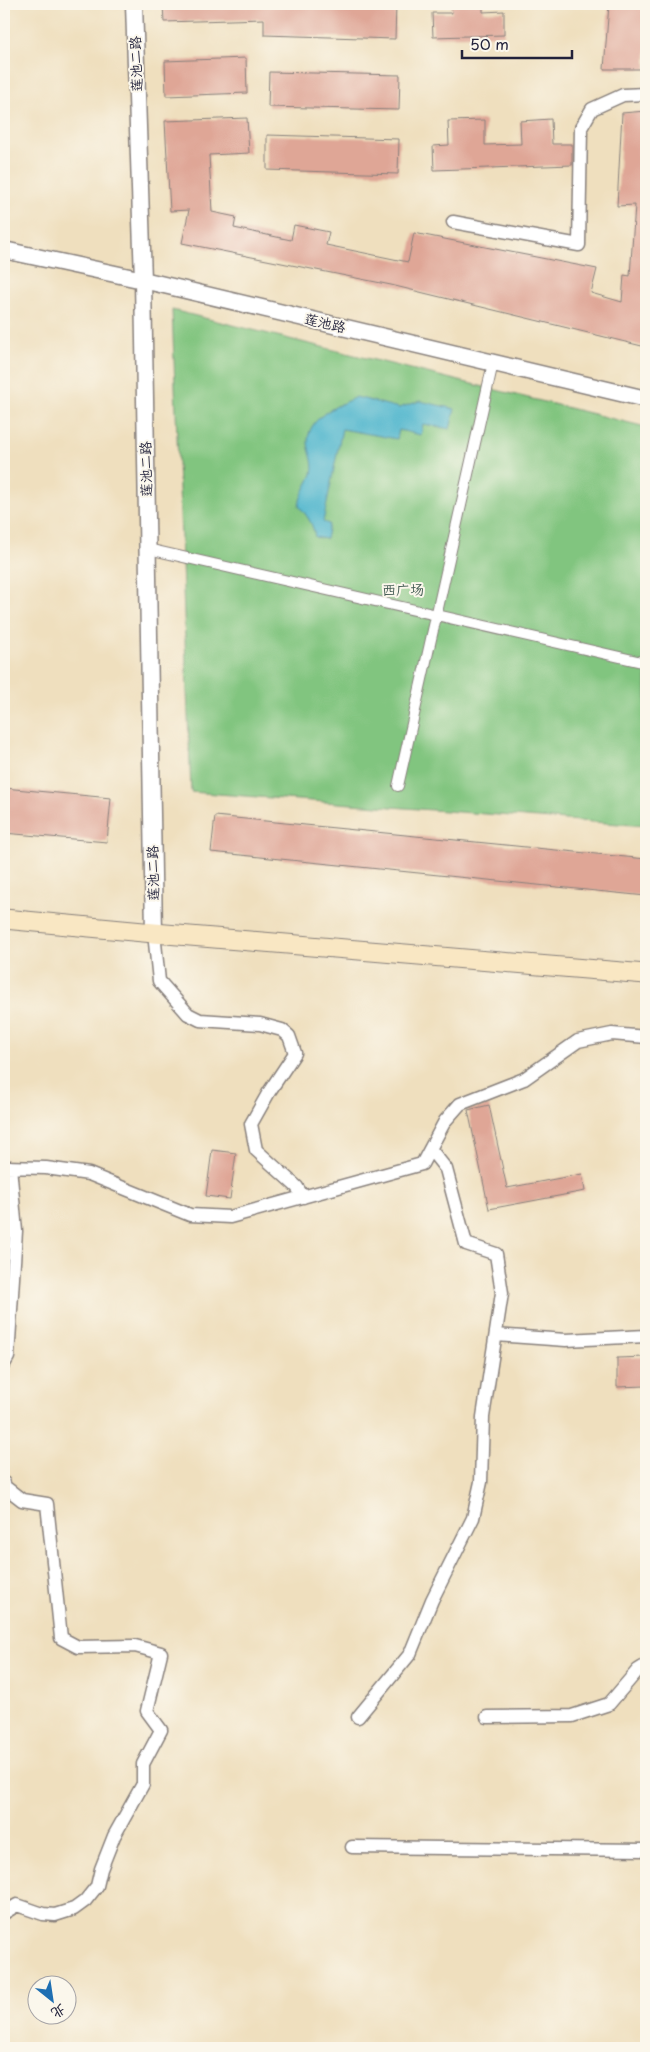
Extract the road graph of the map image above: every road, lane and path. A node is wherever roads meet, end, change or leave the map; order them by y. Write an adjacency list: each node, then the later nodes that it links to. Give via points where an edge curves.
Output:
1 (134, 4): 5 (street, 莲池二路)
2 (646, 94): 3 (street, via 623,95 592,109 581,128 579,245)
3 (453, 222)
4 (4, 250): 5 (street, 莲池路)
5 (144, 280): 6 (street, 莲池路); 8 (street, 莲池二路)
6 (493, 363): 7 (street, 莲池路); 9 (street)
7 (646, 399)
8 (148, 549): 9 (street); 13 (street, 莲池二路)
9 (437, 615): 10 (street); 11 (street)
10 (646, 662)
11 (398, 786)
12 (4, 919): 13 (main road)
13 (154, 934): 14 (main road); 18 (street, via 159,981 188,1014 200,1020 260,1024 282,1030 290,1036 295,1053 251,1124 256,1150 297,1187)
14 (646, 974)
15 (646, 1036): 16 (street, via 612,1034 578,1041 524,1080 460,1104 445,1121)
16 (431, 1150): 18 (street, via 422,1164); 19 (street, via 446,1169 466,1244 496,1254 502,1293)
17 (7, 1167): 18 (street, via 89,1174 190,1214 230,1217); 21 (street, via 16,1231 8,1357)
18 (303, 1197)
19 (496, 1334): 20 (street, via 566,1340); 24 (street, via 484,1417 481,1482 473,1518 432,1600 410,1654)
20 (646, 1336)
21 (4, 1364)
22 (4, 1482): 28 (street, via 4,1486 22,1500 47,1504 61,1638 78,1647 135,1646 161,1653 147,1711 162,1730 143,1764 144,1784 114,1836 97,1886 74,1909 55,1915 17,1905)
23 (646, 1666): 25 (street, via 638,1670 609,1704 572,1716)
24 (358, 1717)
25 (486, 1717)
26 (352, 1847): 27 (street)
27 (646, 1850)
28 (4, 1913)

